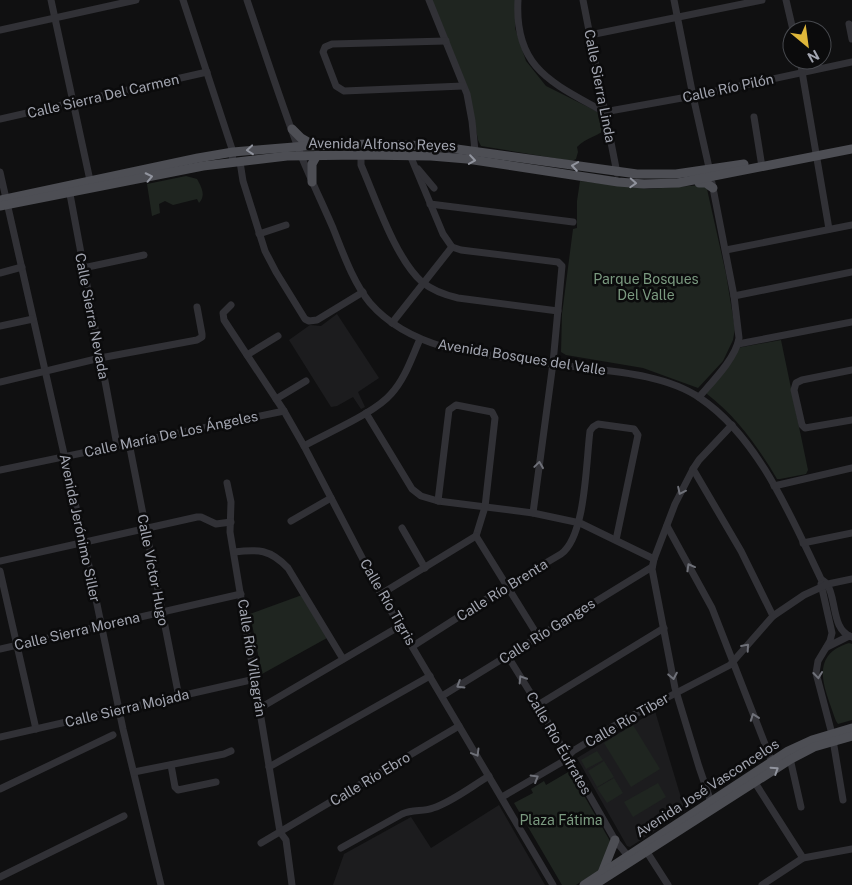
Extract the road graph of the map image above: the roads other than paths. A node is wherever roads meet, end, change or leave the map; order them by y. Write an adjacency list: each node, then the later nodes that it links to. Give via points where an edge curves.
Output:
1 (51, 0): 11 (street)
2 (136, 0): 11 (street)
3 (183, 0): 21 (street)
4 (247, 0): 29 (street, Avenida Bosques del Valle)
5 (429, 0): 18 (street)
6 (518, 0): 26 (street, via 522,40 534,66 559,86)
7 (584, 0): 16 (street, Calle Sierra Linda)
8 (674, 0): 12 (street)
9 (762, 0): 12 (street)
10 (786, 0): 13 (street)
11 (55, 18): 15 (street); 25 (street)
12 (678, 18): 16 (street); 24 (street)
13 (791, 20)
14 (849, 24): 17 (street)
15 (0, 30)
16 (590, 35): 26 (street, Calle Sierra Linda)
17 (852, 39)
18 (446, 41): 23 (street); 23 (street, via 332,44 323,52 336,86 344,91)
19 (852, 62): 22 (street, Calle Río Pilón)
20 (802, 70): 22 (street)
21 (207, 72): 25 (street, Calle Sierra Del Carmen); 35 (street)
22 (802, 73): 24 (street, Calle Río Pilón); 36 (street)
23 (463, 86): 34 (street)
24 (693, 96): 26 (street, Calle Río Pilón); 45 (street)
25 (74, 103): 28 (street, Calle Sierra Del Carmen); 48 (street)
26 (604, 112): 44 (street, Calle Sierra Linda)
27 (754, 117): 42 (street)
28 (0, 119)
29 (292, 129): 31 (main road); 32 (street, Avenida Bosques del Valle)
30 (852, 144): 36 (main road, Avenida Alfonso Reyes)
31 (314, 146): 32 (main road, Avenida Alfonso Reyes); 34 (main road, Avenida Alfonso Reyes, via 409,145)
32 (298, 147): 35 (main road, Avenida Alfonso Reyes, one-way to 35); 39 (street, Avenida Bosques del Valle)
33 (852, 149): 36 (main road, Avenida Alfonso Reyes)
34 (476, 151): 44 (main road, Avenida Alfonso Reyes, one-way to 34)
35 (233, 152): 41 (street); 48 (main road, Avenida Alfonso Reyes, via 161,165)
36 (816, 154): 42 (main road, Avenida Alfonso Reyes); 57 (street)
37 (318, 155): 38 (main road, Avenida Alfonso Reyes); 39 (main road, Avenida Alfonso Reyes); 46 (main road, via 312,164)
38 (361, 155): 40 (main road, Avenida Alfonso Reyes); 66 (street, via 361,165 397,247)
39 (301, 156): 41 (main road, Avenida Alfonso Reyes); 46 (street, Avenida Bosques del Valle)
40 (411, 159): 47 (main road, Avenida Alfonso Reyes, one-way to 47, via 467,159 618,182); 49 (street); 53 (street)
41 (236, 162): 48 (main road, Avenida Alfonso Reyes, one-way to 41); 58 (street)
42 (761, 164): 45 (main road, Avenida Alfonso Reyes)
43 (0, 172): 52 (street, Avenida Jerónimo Siller)
44 (617, 173): 45 (main road, Avenida Alfonso Reyes)
45 (710, 174): 47 (main road, Avenida Alfonso Reyes); 50 (street)
46 (312, 182): 67 (street, Avenida Bosques del Valle)
47 (678, 183): 50 (main road, via 706,183)
48 (91, 185): 51 (main road, Avenida Alfonso Reyes)
49 (434, 188)
50 (714, 188): 60 (street)
51 (69, 189): 52 (main road, Avenida Alfonso Reyes); 63 (street, Calle Sierra Nevada)
52 (3, 202): 62 (street, Avenida Jerónimo Siller)
53 (430, 204): 54 (street); 59 (street)
54 (573, 222)
55 (286, 225): 58 (street)
56 (852, 225): 57 (street)
57 (829, 229): 60 (street)
58 (259, 234): 67 (street, via 276,272 308,321 316,320)
59 (452, 247): 66 (street); 71 (street, via 558,262 563,269)
60 (726, 250): 68 (street)
61 (144, 255): 63 (street)
62 (22, 267): 65 (street); 72 (street, Avenida Jerónimo Siller)
63 (83, 268): 80 (street, Calle Sierra Nevada)
64 (852, 272): 68 (street)
65 (0, 273)
66 (424, 284): 71 (street, via 458,298); 74 (street)
67 (363, 292): 74 (street, Avenida Bosques del Valle)
68 (734, 296): 78 (street)
69 (230, 305): 79 (street, Calle Río Tigris, via 223,313 224,320)
70 (197, 306): 80 (street, via 202,334 198,340)
71 (558, 311): 81 (street)
72 (33, 319): 75 (street); 83 (street, Avenida Jerónimo Siller)
73 (852, 322): 78 (street)
74 (392, 323): 77 (street, Avenida Bosques del Valle)
75 (0, 326)
76 (278, 336): 79 (street)
77 (420, 339): 81 (street, Avenida Bosques del Valle, via 453,349); 89 (street, via 391,394)
78 (738, 344): 86 (street)
79 (247, 355): 87 (street, Calle Río Tigris)
80 (100, 358): 83 (street); 93 (street, Calle Sierra Nevada)
81 (553, 363): 86 (street, Avenida Bosques del Valle, via 646,376); 104 (street, one-way to 81)
82 (852, 370): 90 (street, via 802,380 795,384 794,390 804,427)
83 (46, 372): 85 (street); 95 (street, Avenida Jerónimo Siller)
84 (306, 381): 87 (street)
85 (0, 382)
86 (700, 397): 91 (street, Avenida Bosques del Valle)
87 (276, 399): 88 (street, Calle Río Tigris)
88 (284, 411): 92 (street, Calle María De Los Ángeles); 94 (street, Calle Río Tigris)
89 (366, 413): 94 (street); 102 (street, via 412,489 421,496)
90 (852, 420)
91 (732, 426): 97 (street); 100 (street, Avenida Bosques del Valle)
92 (129, 443): 93 (street, Calle María De Los Ángeles); 109 (street, Calle Víctor Hugo)
93 (117, 445): 95 (street, Calle María De Los Ángeles)
94 (304, 446): 101 (street, Calle Río Tigris)
95 (64, 456): 98 (street, Calle María De Los Ángeles); 114 (street, Avenida Jerónimo Siller)
96 (852, 468): 100 (street)
97 (693, 469): 108 (street, one-way to 108); 127 (street, via 738,546)
98 (0, 470)
99 (228, 483): 106 (street, Calle Río Villagrán)
100 (774, 486): 115 (street, Avenida Bosques del Valle)
101 (332, 498): 105 (street); 125 (street, Calle Río Tigris)
102 (438, 501): 103 (street); 103 (street, via 448,412 456,405 495,416)
103 (484, 507): 104 (street); 112 (street)
104 (533, 513): 107 (street)
105 (290, 521)
106 (231, 522): 109 (street, via 216,524 197,517); 116 (street, Calle Río Villagrán)
107 (580, 523): 113 (street); 113 (street, Calle Río Brenta, via 590,431 598,424 634,429 638,438); 122 (street, Calle Río Brenta, via 565,551)
108 (667, 526): 118 (street); 139 (street, one-way to 108, via 706,597)
109 (146, 528): 114 (street); 126 (street, Calle Víctor Hugo)
110 (402, 528): 119 (street)
111 (852, 533): 115 (street)
112 (476, 536): 119 (street); 122 (street)
113 (616, 540): 118 (street)
114 (84, 542): 117 (street); 128 (street, Avenida Jerónimo Siller)
115 (804, 543): 123 (street, Avenida Bosques del Valle)
116 (234, 552): 124 (street, Calle Río Villagrán); 138 (street, via 261,550 281,561)
117 (0, 561)
118 (653, 563): 130 (street); 131 (street, Calle Río Ganges)
119 (424, 568): 125 (street)
120 (0, 571): 133 (street)
121 (852, 579): 123 (street)
122 (507, 586): 131 (street); 134 (street, Calle Río Brenta)
123 (824, 586): 127 (street, via 804,594); 132 (street, via 838,623); 135 (street, via 832,628 832,638)
124 (241, 594): 126 (street, Calle Sierra Morena); 141 (street, Calle Río Villagrán)
125 (381, 594): 129 (street, Calle Río Tigris)
126 (161, 612): 128 (street, Calle Sierra Morena); 144 (street, Calle Víctor Hugo)
127 (773, 616): 139 (street, one-way to 127)
128 (101, 626): 133 (street, Calle Sierra Morena); 147 (street, Avenida Jerónimo Siller)
129 (400, 626): 134 (street, Calle Río Tigris); 138 (street)
130 (664, 628): 142 (street, one-way to 142); 145 (street)
131 (538, 636): 137 (street, Calle Río Ganges)
132 (850, 636): 135 (street)
133 (18, 645): 136 (street, Calle Sierra Morena); 150 (street)
134 (413, 646): 140 (street, Calle Río Tigris)
135 (827, 647): 154 (street, one-way to 154, via 818,661 816,673)
136 (0, 649)
137 (507, 655): 143 (street, Calle Río Ganges, one-way to 143); 145 (street, Calle Río Éufrates, one-way to 137)
138 (342, 659): 146 (street)
139 (733, 662): 142 (street, Calle Río Tiber); 158 (street, one-way to 139)
140 (430, 676): 143 (street, Calle Río Tigris); 160 (street)
141 (255, 679): 144 (street, Calle Sierra Mojada); 146 (street, Calle Río Villagrán)
142 (676, 692): 157 (street, Calle Río Tiber, via 622,721); 168 (street)
143 (442, 696): 148 (street, Calle Río Tigris)
144 (179, 697): 147 (street, Calle Sierra Mojada)
145 (538, 705): 157 (street, Calle Río Éufrates)
146 (260, 708): 160 (street, Calle Río Villagrán)
147 (119, 710): 150 (street, Calle Sierra Mojada); 161 (street, Avenida Jerónimo Siller)
148 (460, 726): 162 (street, Calle Río Tigris, one-way to 162); 171 (street, Calle Río Ebro)
149 (852, 728): 154 (main road, Avenida José Vasconcelos)
150 (36, 729): 153 (street, Calle Sierra Mojada)
151 (113, 735): 165 (street)
152 (852, 736): 154 (main road, Avenida José Vasconcelos)
153 (0, 737)
154 (832, 738): 156 (main road, Avenida José Vasconcelos, via 814,748); 167 (street)
155 (231, 751): 159 (street)
156 (790, 755): 158 (main road, Avenida José Vasconcelos); 163 (main road, Avenida José Vasconcelos, one-way to 156); 169 (street)
157 (567, 757): 166 (street, Calle Río Tiber, one-way to 157); 172 (street, Calle Río Éufrates)
158 (772, 762): 163 (main road, Avenida José Vasconcelos)
159 (171, 765): 161 (street); 164 (street, via 178,790)
160 (269, 768): 171 (street, Calle Río Villagrán)
161 (134, 772): 181 (street, Avenida Jerónimo Siller)
162 (489, 776): 166 (street, Calle Río Tigris); 174 (street, via 440,805 406,812)
163 (753, 779): 168 (main road, Avenida José Vasconcelos); 175 (main road, Avenida José Vasconcelos); 178 (street)
164 (216, 782)
165 (0, 788)
166 (502, 797): 183 (street, Calle Río Tigris)
167 (843, 800)
168 (711, 802): 175 (main road, Avenida José Vasconcelos)
169 (802, 807)
170 (124, 816): 179 (street)
171 (280, 832): 173 (street, Calle Río Ebro); 182 (street, Calle Río Villagrán, via 286,840)
172 (615, 840): 177 (street, Calle Río Éufrates); 180 (main road)
173 (261, 843)
174 (341, 848)
175 (645, 849): 177 (main road, Avenida José Vasconcelos); 180 (main road, Avenida José Vasconcelos); 185 (street)
176 (852, 849): 178 (street)
177 (628, 856): 180 (main road, Avenida José Vasconcelos)
178 (803, 858): 186 (street)
179 (0, 877)
180 (600, 881): 184 (main road, Avenida José Vasconcelos)
181 (161, 885)
182 (292, 885)
183 (553, 885)
184 (584, 885)
185 (668, 885)
186 (762, 885)

